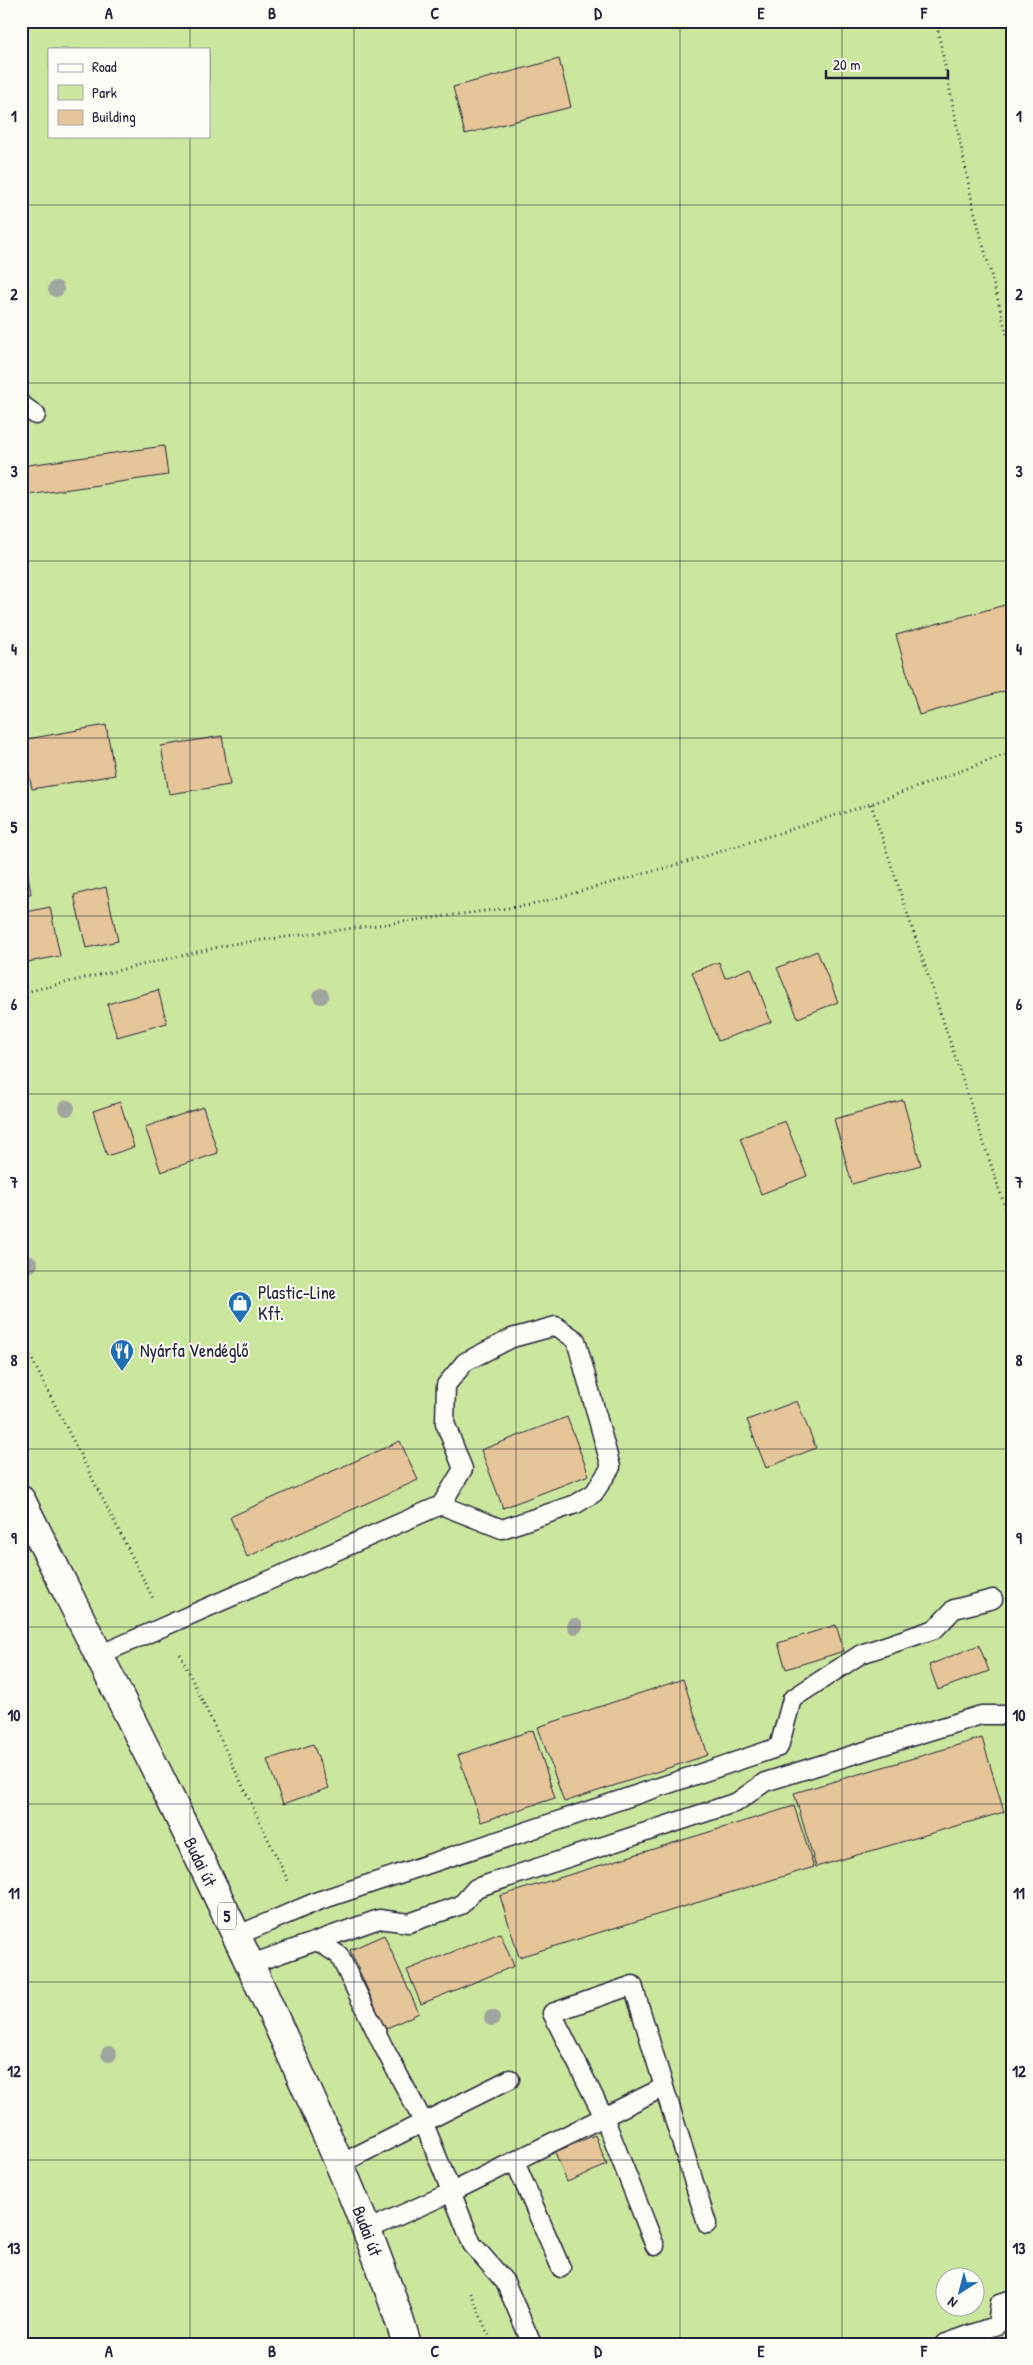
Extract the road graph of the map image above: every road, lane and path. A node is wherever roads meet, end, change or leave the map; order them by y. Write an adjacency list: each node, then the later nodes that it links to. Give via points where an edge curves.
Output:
1 (936, 21): 2 (path, via 973,206)
2 (1012, 354)
3 (21, 404): 4 (lane)
4 (36, 415)
5 (1012, 752): 6 (path)
6 (871, 804): 7 (path, via 690,861 530,904 232,944); 8 (path)
7 (21, 993)
8 (1012, 1228)
9 (21, 1338): 13 (path)
10 (21, 1500): 14 (main road, Budai út / 5)
11 (441, 1505): 11 (lane, via 463,1469 444,1423 446,1385 465,1362 512,1338 556,1326 576,1340 611,1467 594,1493 576,1504 502,1529); 13 (lane)
12 (993, 1599): 16 (lane, via 954,1608 935,1629 861,1654 792,1699 778,1747)
13 (166, 1626): 14 (lane); 16 (path)
14 (99, 1655): 17 (main road, Budai út / 5)
15 (1012, 1715): 18 (lane, via 981,1715 764,1782 737,1802 476,1888 461,1905 409,1923 379,1918)
16 (301, 1909): 17 (lane)
17 (236, 1936): 19 (main road, Budai út / 5)
18 (317, 1940): 19 (lane); 23 (lane, via 339,1955)
19 (251, 1964): 25 (main road, Budai út / 5)
20 (510, 2080): 23 (lane)
21 (664, 2087): 22 (lane); 22 (lane, via 633,1985 552,2013); 27 (lane)
22 (604, 2117): 24 (lane); 29 (lane)
23 (422, 2121): 25 (lane); 26 (lane)
24 (515, 2162): 26 (lane); 30 (lane)
25 (340, 2164): 28 (main road, Budai út / 5)
26 (452, 2192): 28 (lane); 35 (lane, via 472,2244 505,2282)
27 (708, 2224)
28 (367, 2230): 33 (main road, Budai út / 5)
29 (655, 2246)
30 (561, 2268)
31 (470, 2290): 34 (path)
32 (1012, 2299): 36 (lane, via 1000,2303 997,2325)
33 (407, 2344)
34 (492, 2344)
35 (532, 2344)
36 (944, 2344)

